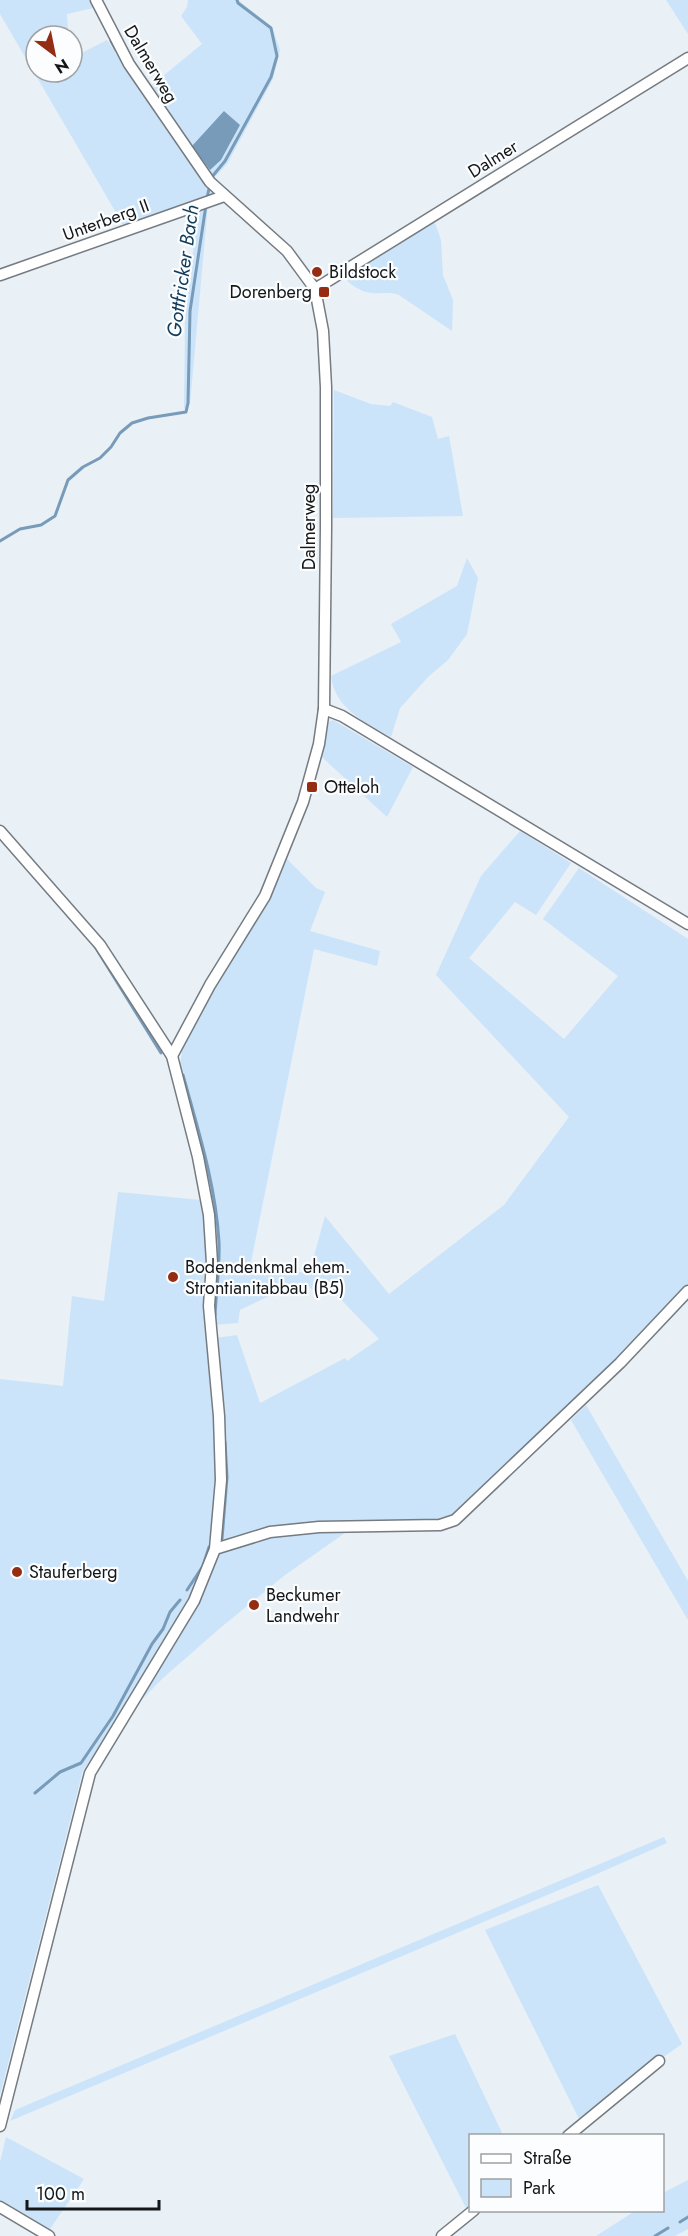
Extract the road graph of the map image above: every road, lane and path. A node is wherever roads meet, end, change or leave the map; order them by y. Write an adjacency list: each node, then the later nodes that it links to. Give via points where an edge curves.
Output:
1 (96, 0): 3 (street, Dalmerweg, via 129,64 192,157)
2 (688, 58): 5 (street, Dalmer)
3 (224, 196): 4 (street, Unterberg II); 5 (street, Dalmerweg, via 287,251)
4 (0, 275)
5 (315, 289): 6 (street, Dalmerweg, via 323,331 326,387)
6 (324, 709): 8 (street, via 342,716); 9 (street, Dalmerweg, via 309,785 265,896)
7 (0, 831): 9 (street, via 100,945)
8 (688, 924)
9 (172, 1056): 11 (street, via 209,1215 209,1306 221,1480)
10 (688, 1291): 11 (street, via 620,1363 459,1518 440,1525 270,1532)
11 (215, 1549): 13 (street, via 194,1601 90,1773)
12 (659, 2061): 14 (street)
13 (0, 2126)
14 (570, 2134)
15 (0, 2207): 17 (street)
16 (473, 2212): 18 (street)
17 (49, 2236)
18 (442, 2236)

